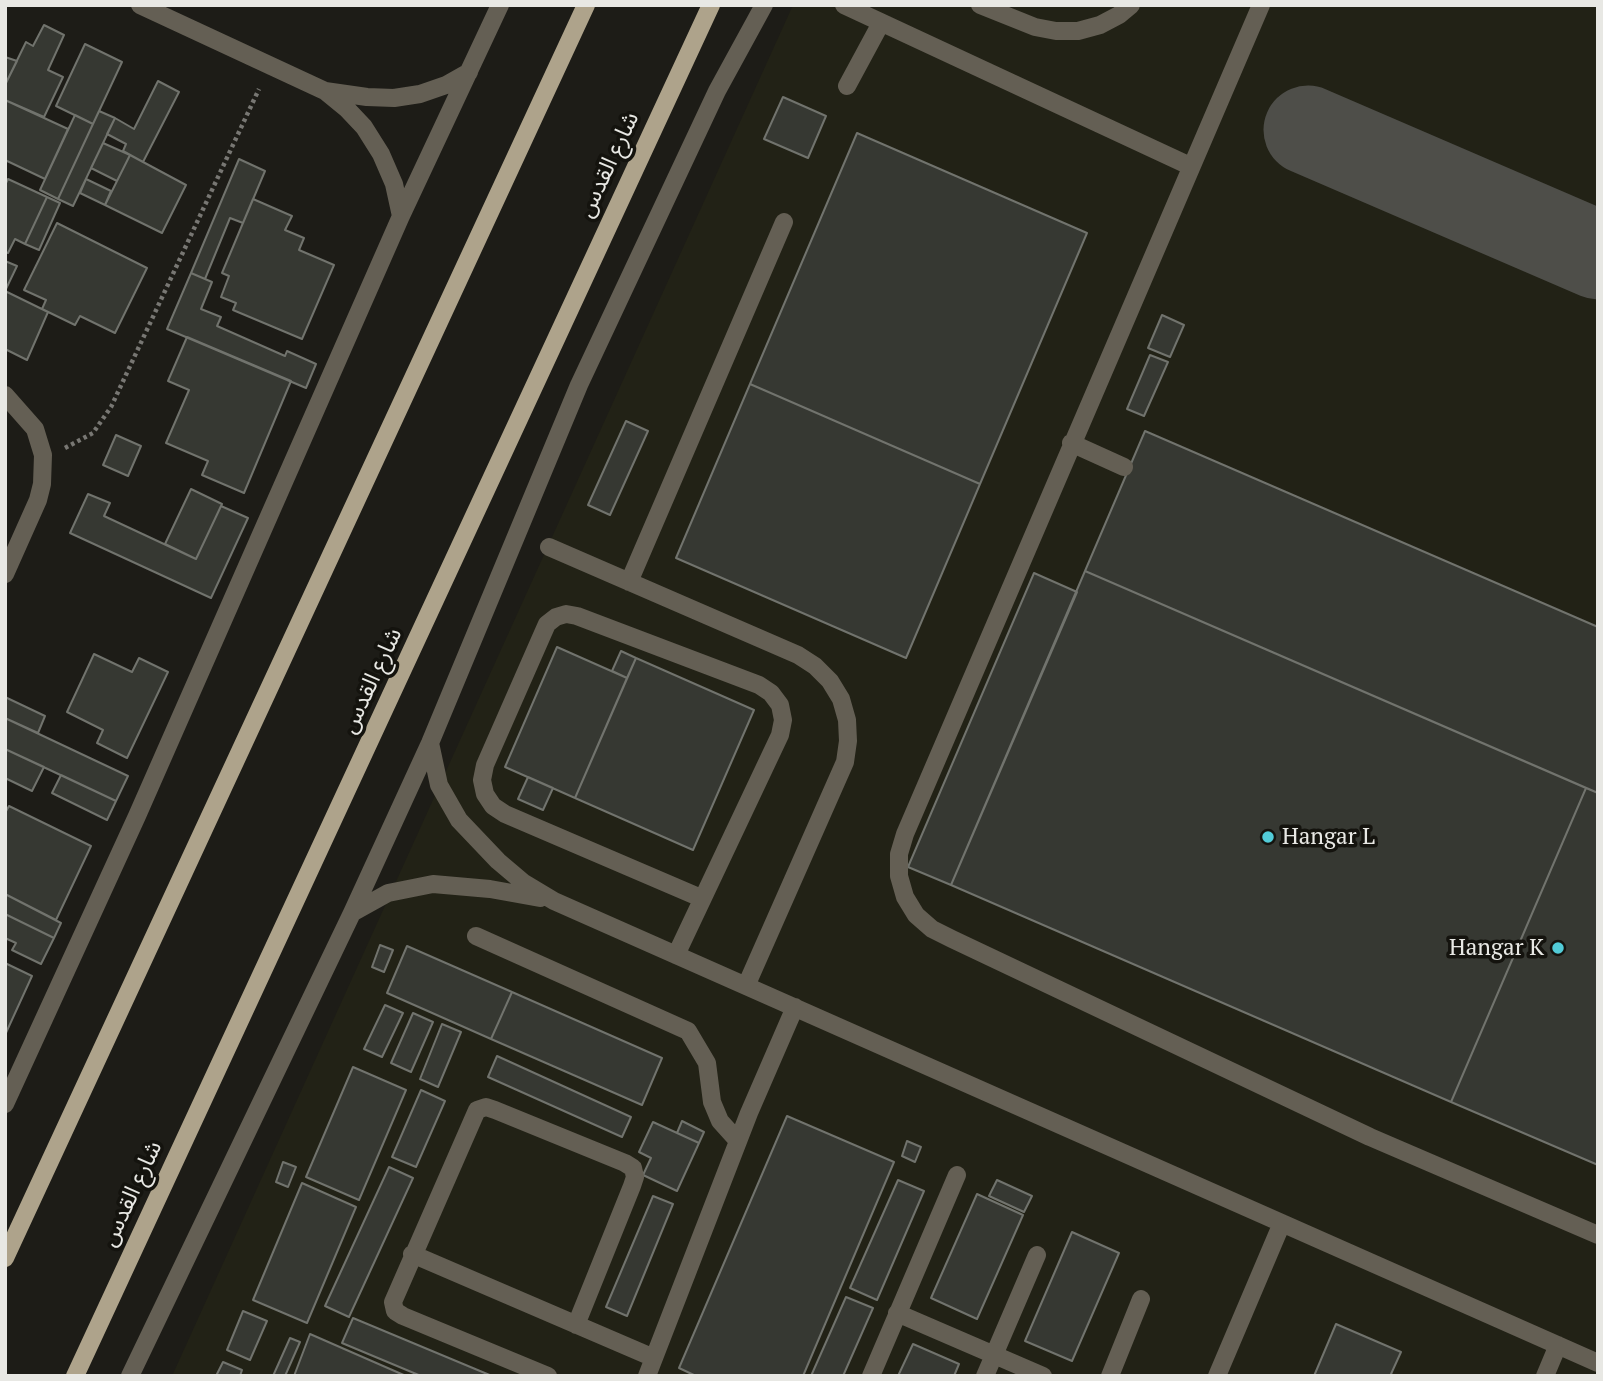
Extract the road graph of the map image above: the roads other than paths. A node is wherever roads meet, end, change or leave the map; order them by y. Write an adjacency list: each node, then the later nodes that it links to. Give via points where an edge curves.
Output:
1 (140, 5): 13 (street)
2 (500, 5): 11 (street)
3 (586, 5): 38 (main road)
4 (711, 5): 47 (main road, شارع القدس)
5 (764, 5): 23 (street, via 717,91 579,385)
6 (844, 5): 10 (street)
7 (980, 5): 8 (street, via 1056,32 1100,25)
8 (1131, 5)
9 (1261, 5): 14 (street)
10 (881, 23): 12 (street); 14 (street)
11 (469, 72): 13 (street, via 446,85 394,98); 15 (street)
12 (847, 86)
13 (325, 91): 15 (street, via 364,127 382,154)
14 (1190, 166): 18 (street)
15 (401, 216): 31 (street, via 137,817)
16 (784, 222): 22 (street)
17 (5, 395): 21 (street, via 35,429 43,455 38,500)
18 (1071, 443): 19 (street); 35 (street, via 905,834 899,876 916,915 951,939 1357,1131)
19 (1124, 467)
20 (550, 547): 22 (street)
21 (5, 574)
22 (629, 582): 29 (street, via 798,654 816,666 841,699 847,720 845,762)
23 (430, 743): 25 (street, via 439,785 459,820 498,861); 26 (street)
24 (701, 898): 24 (street, via 780,735 780,705 759,685 577,616 556,617 547,624 485,765 485,794 505,814); 28 (street)
25 (554, 901): 26 (street, via 433,884 388,893); 28 (street)
26 (352, 913): 46 (street)
27 (476, 936): 32 (street, via 688,1031 707,1063 712,1102 720,1121)
28 (676, 955): 29 (street)
29 (746, 986): 30 (street)
30 (795, 1007): 32 (street); 34 (street)
31 (5, 1104)
32 (738, 1141): 44 (street)
33 (957, 1175): 40 (street)
34 (1282, 1223): 42 (street); 54 (street)
35 (1598, 1235)
36 (412, 1254): 41 (street); 41 (street, via 477,1110 495,1110 625,1163 633,1168 635,1177); 48 (street, via 395,1293 396,1311)
37 (1037, 1255): 43 (street)
38 (5, 1258)
39 (1141, 1299): 53 (street)
40 (897, 1313): 43 (street); 50 (street)
41 (576, 1325): 44 (street)
42 (1558, 1345): 45 (street); 55 (street)
43 (994, 1355): 51 (street); 52 (street)
44 (654, 1357): 49 (street)
45 (1598, 1363)
46 (130, 1375)
47 (75, 1376)
48 (548, 1376)
49 (647, 1376)
50 (871, 1376)
51 (985, 1376)
52 (1043, 1376)
53 (1110, 1376)
54 (1217, 1376)
55 (1545, 1376)

